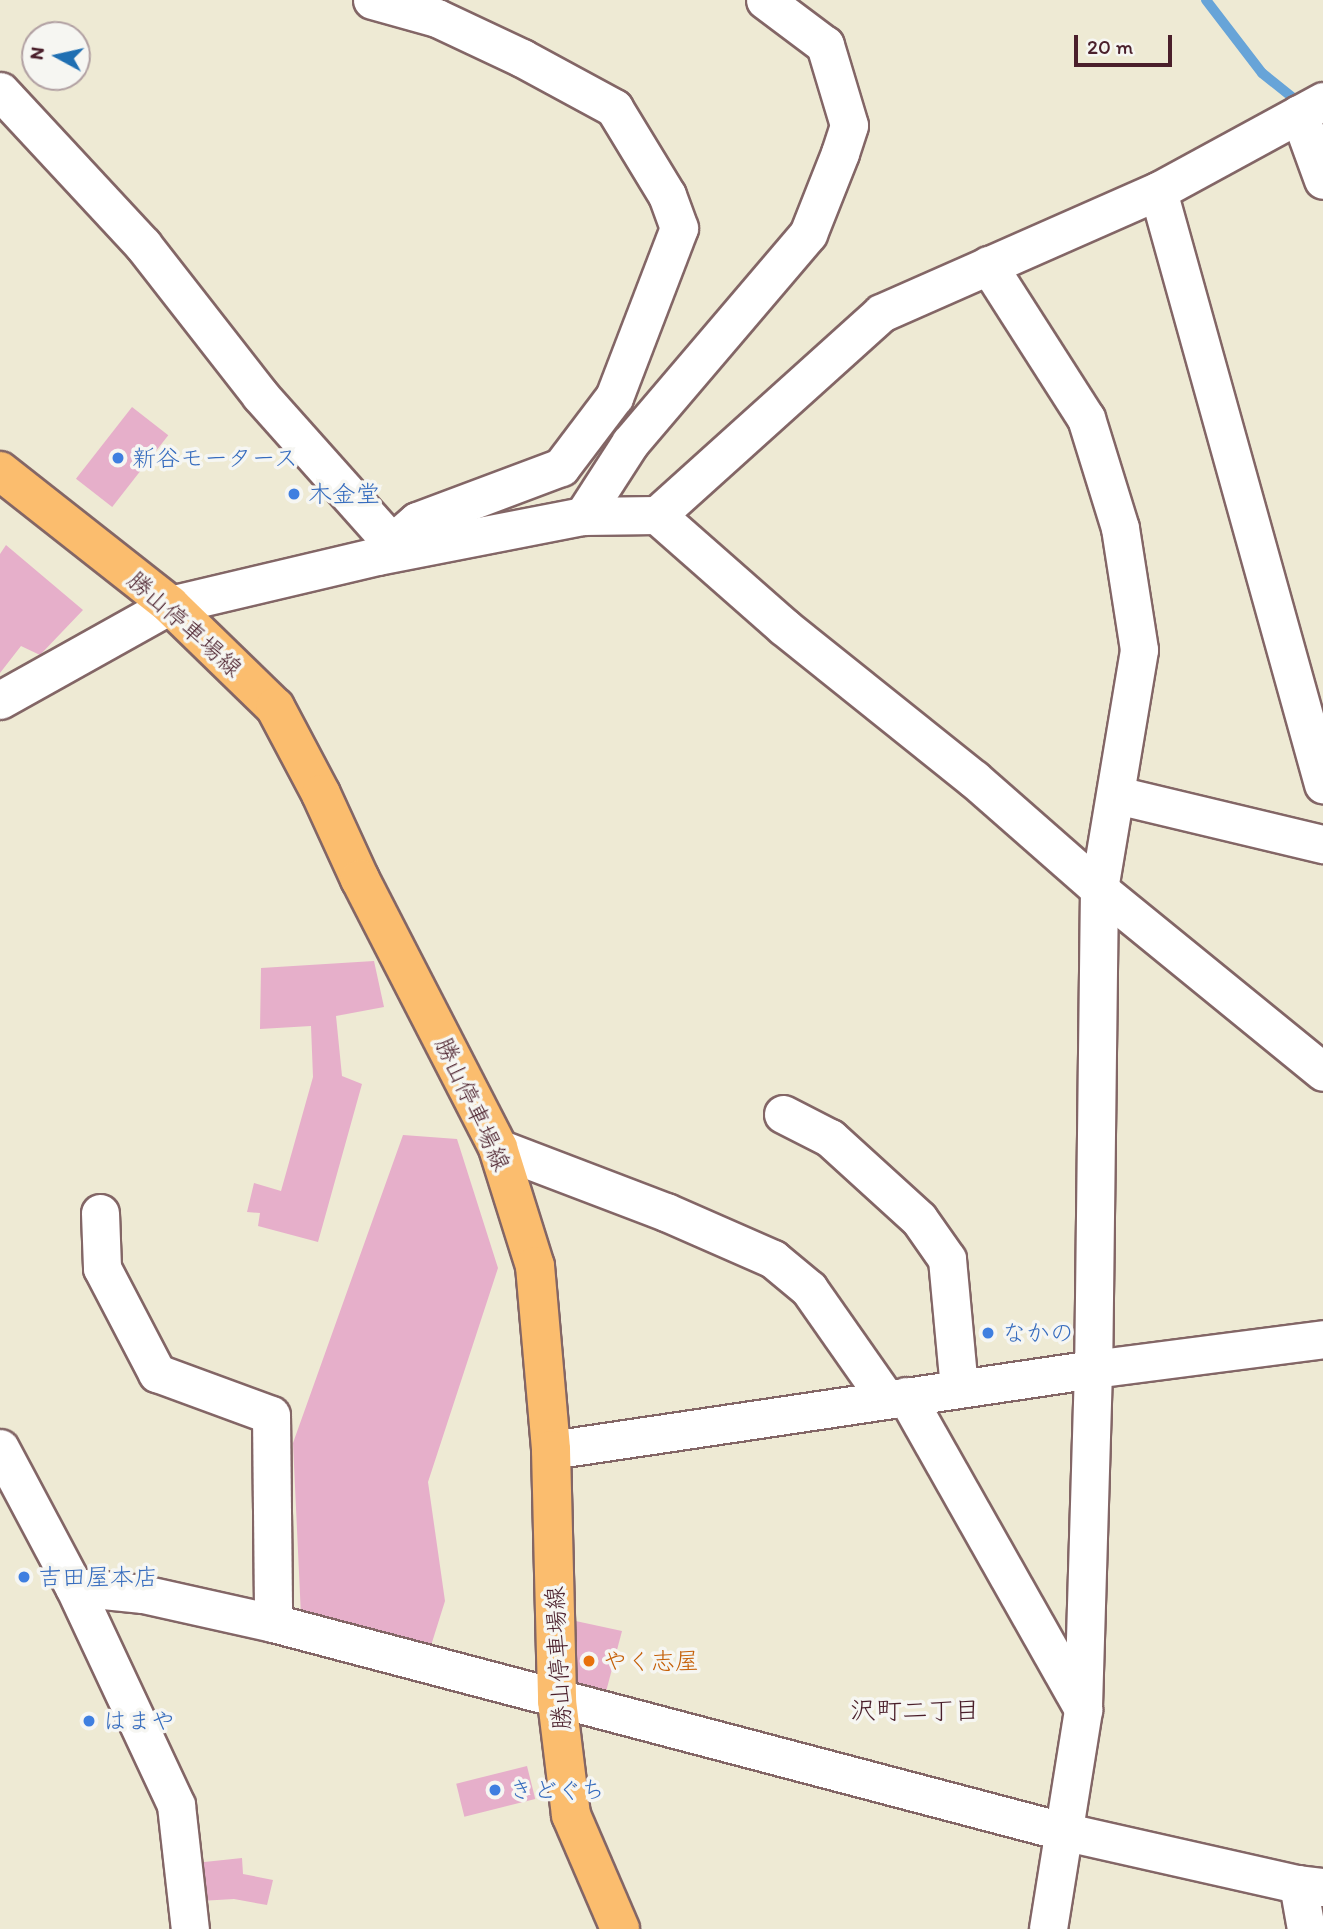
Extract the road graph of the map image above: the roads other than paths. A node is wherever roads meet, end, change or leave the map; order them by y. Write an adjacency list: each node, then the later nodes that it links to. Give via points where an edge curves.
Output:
1 (372, 0): 11 (street, via 437,18 614,108 667,195 679,228 614,397 561,467 417,522)
2 (765, 0): 10 (street, via 825,45 849,125 840,153 808,234 630,443)
3 (0, 91): 11 (street, via 142,245)
4 (1315, 107): 5 (street); 6 (street)
5 (1323, 180)
6 (1158, 191): 7 (street); 14 (street)
7 (988, 265): 9 (street, via 881,313); 15 (street, via 1086,418 1120,528 1139,650)
8 (0, 471): 12 (main road, 勝山停車場線)
9 (657, 515): 10 (street); 17 (street)
10 (583, 516): 11 (street)
11 (384, 550): 12 (street)
12 (170, 606): 13 (street); 20 (main road, 勝山停車場線, via 275,706)
13 (0, 700)
14 (1323, 785)
15 (1117, 795): 16 (street); 17 (street)
16 (1323, 845)
17 (1099, 889): 18 (street); 23 (street)
18 (1323, 1072)
19 (783, 1114): 24 (street, via 830,1138 919,1219 947,1259)
20 (498, 1148): 25 (street, via 666,1212 773,1259 809,1289); 26 (main road, 勝山停車場線, via 535,1266)
21 (100, 1213): 29 (street, via 102,1268 157,1373 271,1415)
22 (1323, 1339): 23 (street)
23 (1093, 1369): 24 (street); 31 (street)
24 (959, 1388): 25 (street)
25 (896, 1397): 26 (street); 31 (street)
26 (551, 1450): 30 (main road, 勝山停車場線)
27 (5, 1468): 28 (street)
28 (74, 1587): 29 (street, via 143,1594); 34 (street, via 176,1805)
29 (273, 1623): 30 (street)
30 (557, 1701): 32 (street); 35 (main road, 勝山停車場線, via 571,1815)
31 (1083, 1710): 32 (street)
32 (1062, 1831): 33 (street); 36 (street)
33 (1310, 1885): 37 (street)
34 (190, 1929)
35 (620, 1929)
36 (1048, 1929)
37 (1306, 1929)

